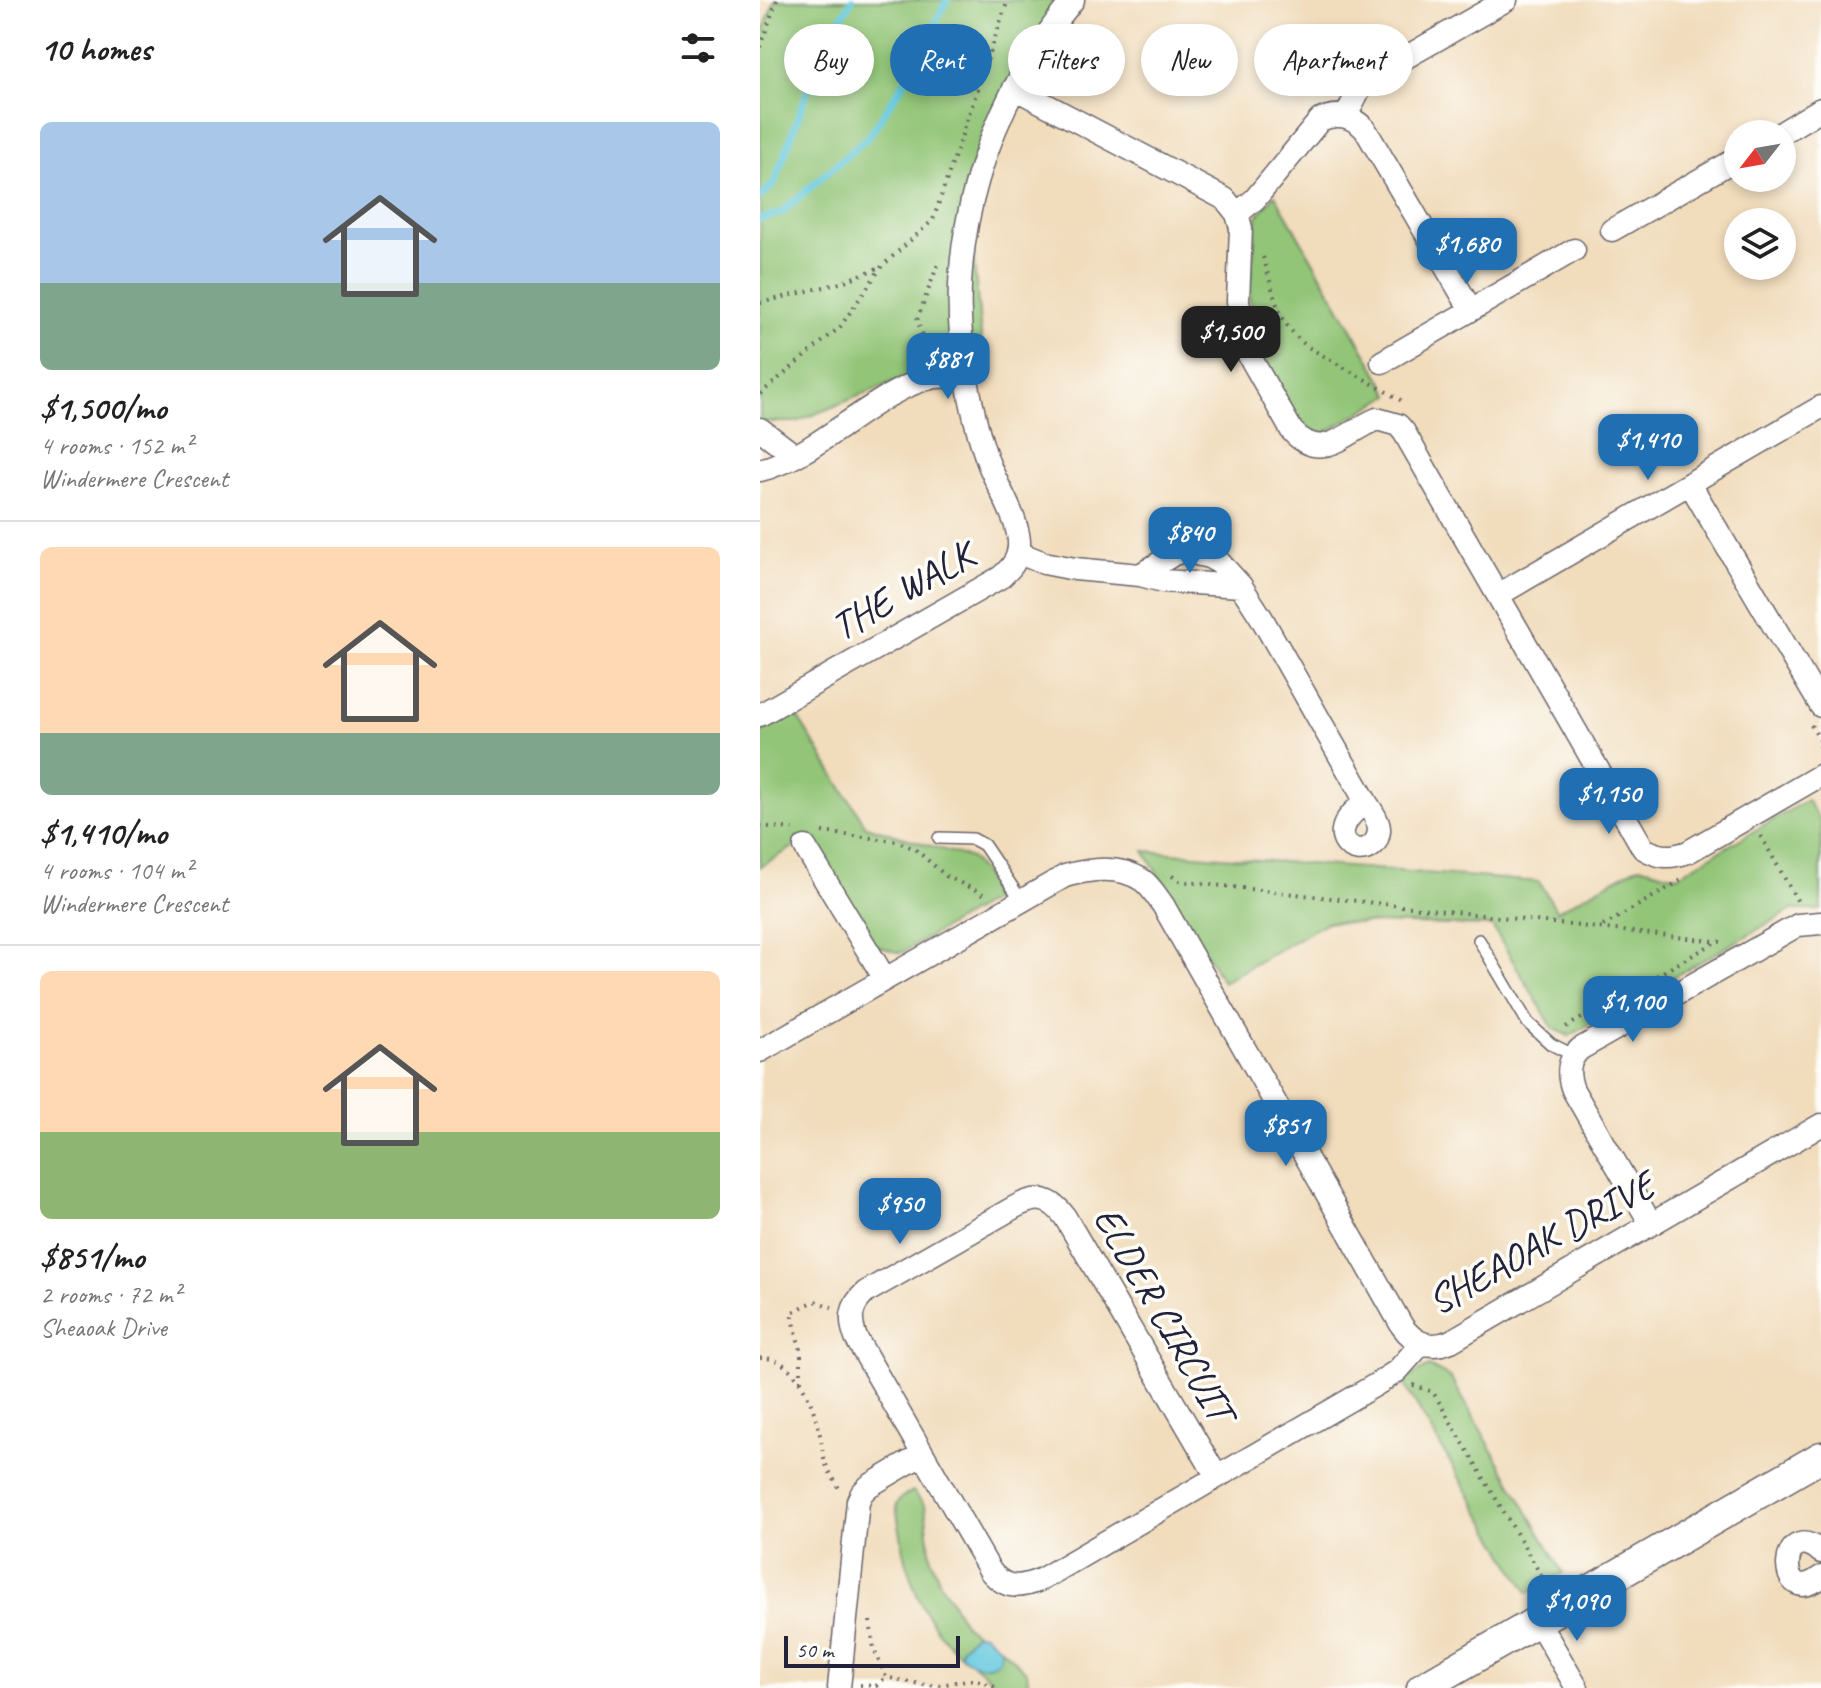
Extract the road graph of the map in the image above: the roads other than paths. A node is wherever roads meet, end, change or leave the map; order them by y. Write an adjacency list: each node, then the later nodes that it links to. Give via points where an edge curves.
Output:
1 (1073, 0): 3 (street, THE WALK)
2 (1506, 0): 7 (street, via 1368,79)
3 (1055, 24)
4 (1010, 96): 15 (street, THE WALK, via 979,173 965,237 961,328)
5 (1029, 96): 10 (street, via 1225,199)
6 (1821, 109): 8 (street)
7 (1346, 116): 10 (street, via 1320,120); 13 (street, via 1365,129)
8 (1796, 124)
9 (1724, 166): 11 (street)
10 (1237, 214): 24 (street, via 1238,301 1246,350 1292,431 1311,445 1327,445 1377,419 1398,425)
11 (1612, 230)
12 (1574, 250): 13 (street)
13 (1471, 310): 14 (street)
14 (1382, 362)
15 (966, 378): 18 (street, via 938,377 903,389); 21 (street, THE WALK, via 988,461 1018,535)
16 (1821, 407): 20 (street)
17 (760, 429): 18 (street)
18 (794, 455): 19 (street)
19 (760, 470)
20 (1690, 484): 24 (street); 25 (street)
21 (1019, 553): 22 (street, via 1075,569); 26 (street, THE WALK, via 1001,577)
22 (1140, 575): 23 (street); 23 (street, via 1184,551 1220,563)
23 (1241, 586): 28 (street)
24 (1498, 595): 27 (street, via 1636,839 1653,854 1675,857 1688,852)
25 (1813, 711)
26 (760, 715)
27 (1813, 768)
28 (1366, 802)
29 (808, 836): 34 (street)
30 (939, 838): 31 (lane, via 973,839 984,845)
31 (1017, 894): 34 (street, SHEAOAK DRIVE); 39 (street, SHEAOAK DRIVE, via 1089,869 1121,871 1143,880 1163,905 1402,1326)
32 (1821, 923): 36 (street, via 1798,925)
33 (1479, 940): 36 (lane, via 1528,1023)
34 (885, 979): 35 (street, SHEAOAK DRIVE)
35 (760, 1051)
36 (1573, 1055): 38 (street, via 1573,1090)
37 (1821, 1125): 38 (street, SHEAOAK DRIVE)
38 (1651, 1224): 39 (street, SHEAOAK DRIVE, via 1451,1341)
39 (1422, 1343): 42 (street, ELDER CIRCUIT, via 1387,1378)
40 (923, 1454): 42 (street, ELDER CIRCUIT, via 991,1572 1000,1582 1021,1587); 42 (street, ELDER CIRCUIT, via 856,1338 851,1313 866,1292 1036,1198 1059,1208 1065,1217); 46 (street, via 869,1486 858,1501)
41 (1821, 1457): 45 (street)
42 (1217, 1477)
43 (1821, 1552): 44 (street, via 1808,1544 1799,1546 1787,1564 1790,1576 1800,1583)
44 (1820, 1581)
45 (1538, 1621): 47 (street); 48 (street)
46 (846, 1686)
47 (1422, 1688)
48 (1577, 1688)

